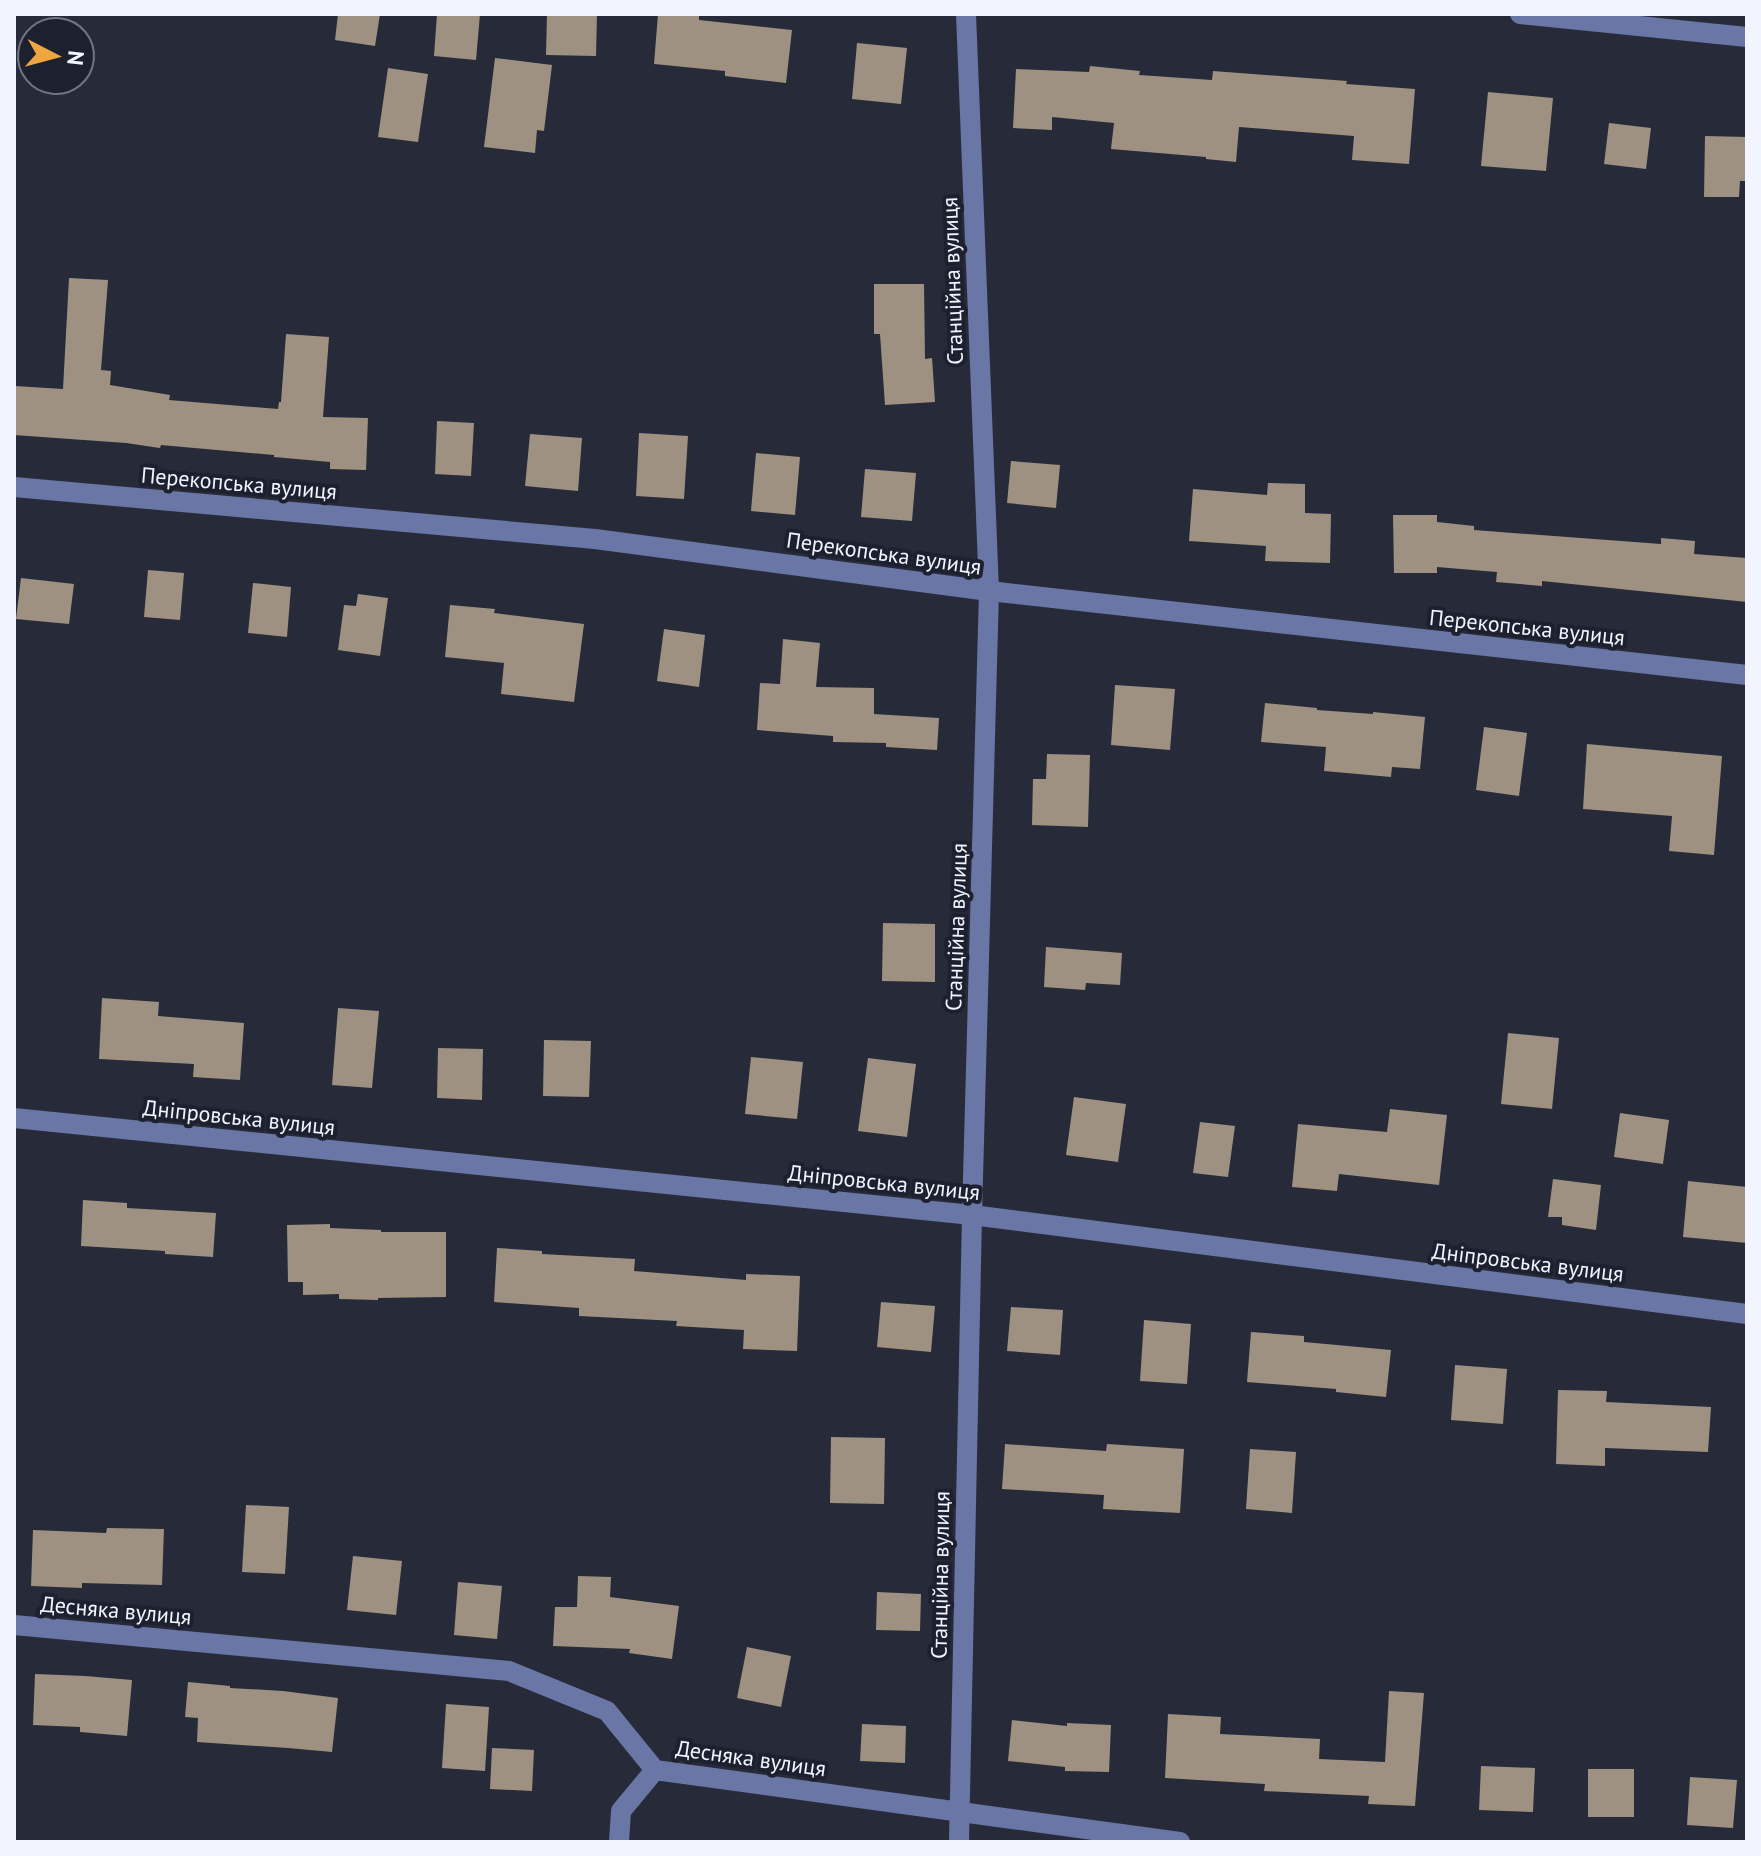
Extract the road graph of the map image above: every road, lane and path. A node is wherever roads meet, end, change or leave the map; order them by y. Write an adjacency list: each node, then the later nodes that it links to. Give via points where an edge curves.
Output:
1 (966, 14): 5 (street, Станційна вулиця)
2 (1520, 14): 3 (street)
3 (1747, 37)
4 (14, 487): 5 (street, Перекопська вулиця, via 595,539)
5 (989, 591): 6 (street, Перекопська вулиця); 8 (street, Станційна вулиця)
6 (1747, 675)
7 (14, 1118): 8 (street, Дніпровська вулиця)
8 (972, 1215): 9 (street, Дніпровська вулиця); 12 (street, Станційна вулиця)
9 (1747, 1314)
10 (14, 1625): 11 (street, Десняка вулиця, via 509,1671 607,1711)
11 (655, 1770): 12 (street, Десняка вулиця); 13 (street, via 621,1811)
12 (959, 1810): 14 (street, Станційна вулиця); 15 (street, Десняка вулиця)
13 (619, 1842)
14 (959, 1842)
15 (1180, 1842)

